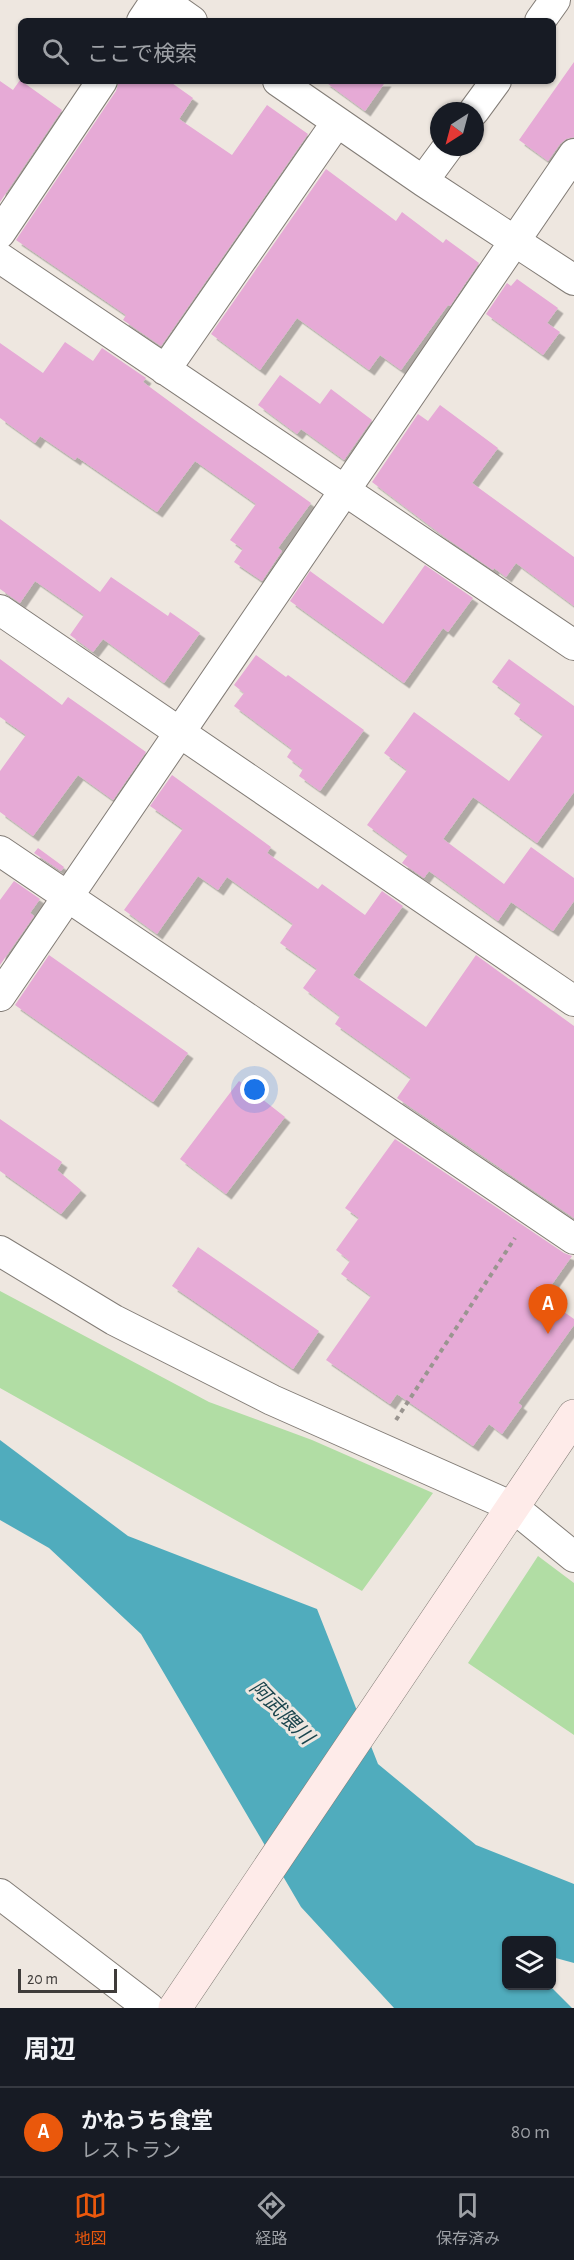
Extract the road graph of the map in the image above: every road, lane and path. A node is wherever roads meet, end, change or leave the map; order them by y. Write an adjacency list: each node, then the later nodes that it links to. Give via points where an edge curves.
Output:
1 (156, 0): 4 (street)
2 (162, 0): 5 (street)
3 (555, 0): 6 (street)
4 (144, 18)
5 (188, 18)
6 (542, 18)
7 (100, 84): 15 (street)
8 (282, 84): 11 (street)
9 (494, 84): 10 (street)
10 (481, 102)
11 (337, 122): 14 (street); 19 (street)
12 (574, 154): 16 (street)
13 (441, 156): 14 (street)
14 (423, 181): 16 (street)
15 (0, 233)
16 (516, 240): 18 (street); 20 (street)
17 (0, 258): 19 (street)
18 (574, 280)
19 (165, 370): 20 (street)
20 (345, 490): 22 (street); 23 (street)
21 (0, 610): 23 (street)
22 (574, 645)
23 (180, 732): 25 (street); 27 (street)
24 (0, 851): 25 (street)
25 (68, 897): 26 (street); 28 (street)
26 (0, 996)
27 (574, 1001)
28 (532, 1211): 29 (street); 32 (path)
29 (574, 1239)
30 (0, 1251): 33 (street, via 114,1320)
31 (574, 1416): 33 (street)
32 (390, 1429)
33 (505, 1519): 34 (street); 37 (street)
34 (574, 1557)
35 (0, 1894): 36 (street)
36 (149, 2008)
37 (176, 2008)

